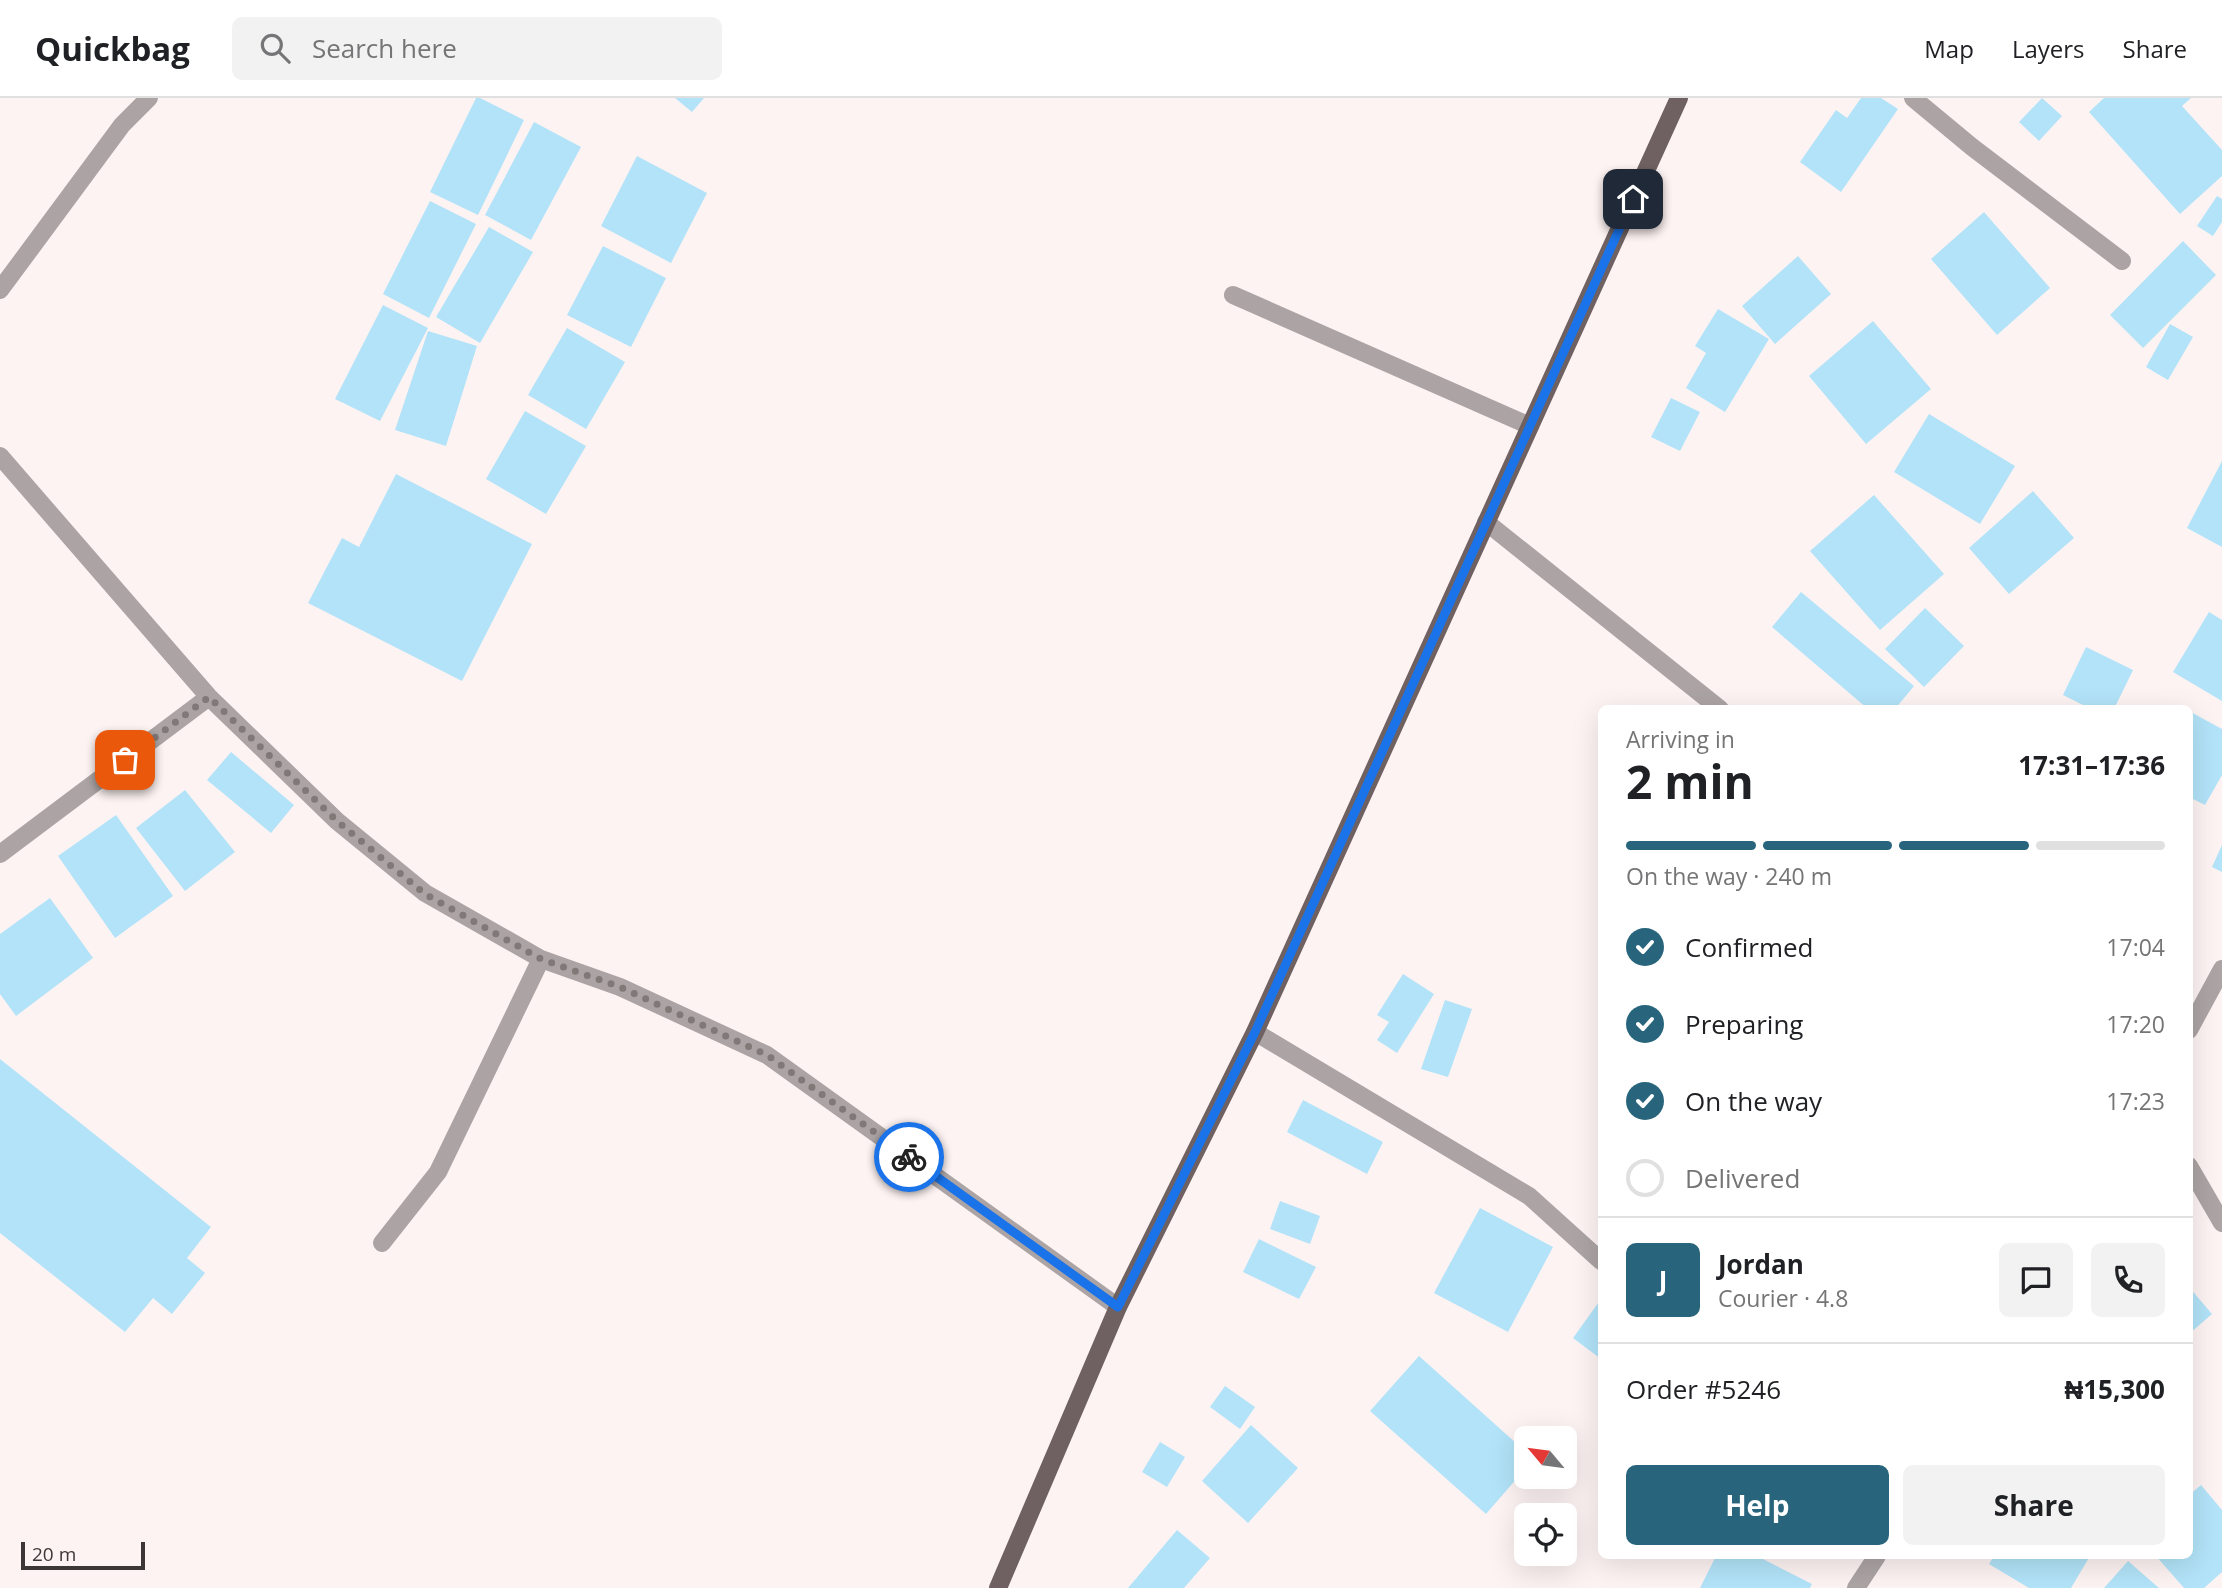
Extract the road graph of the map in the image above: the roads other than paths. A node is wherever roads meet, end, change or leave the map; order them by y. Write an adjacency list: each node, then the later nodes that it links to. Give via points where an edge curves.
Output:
1 (149, 98): 5 (street, via 122,125)
2 (1679, 98): 7 (main road)
3 (1913, 98): 4 (street)
4 (2122, 261)
5 (0, 290)
6 (1233, 295): 7 (street)
7 (1530, 426): 9 (main road)
8 (0, 456): 10 (street)
9 (1486, 522): 11 (street); 16 (main road)
10 (209, 697): 12 (street); 13 (street, via 337,821 425,894)
11 (1715, 705)
12 (0, 854)
13 (541, 959): 19 (street, via 438,1172); 21 (street, via 620,987 767,1055)
14 (2222, 970): 15 (street)
15 (2193, 1023)
16 (1255, 1032): 20 (street, via 1529,1196); 21 (main road)
17 (2193, 1173): 18 (street)
18 (2222, 1223)
19 (383, 1243)
20 (1598, 1258)
21 (1118, 1307): 23 (main road)
22 (1875, 1559): 24 (street)
23 (998, 1588)
24 (1856, 1588)

